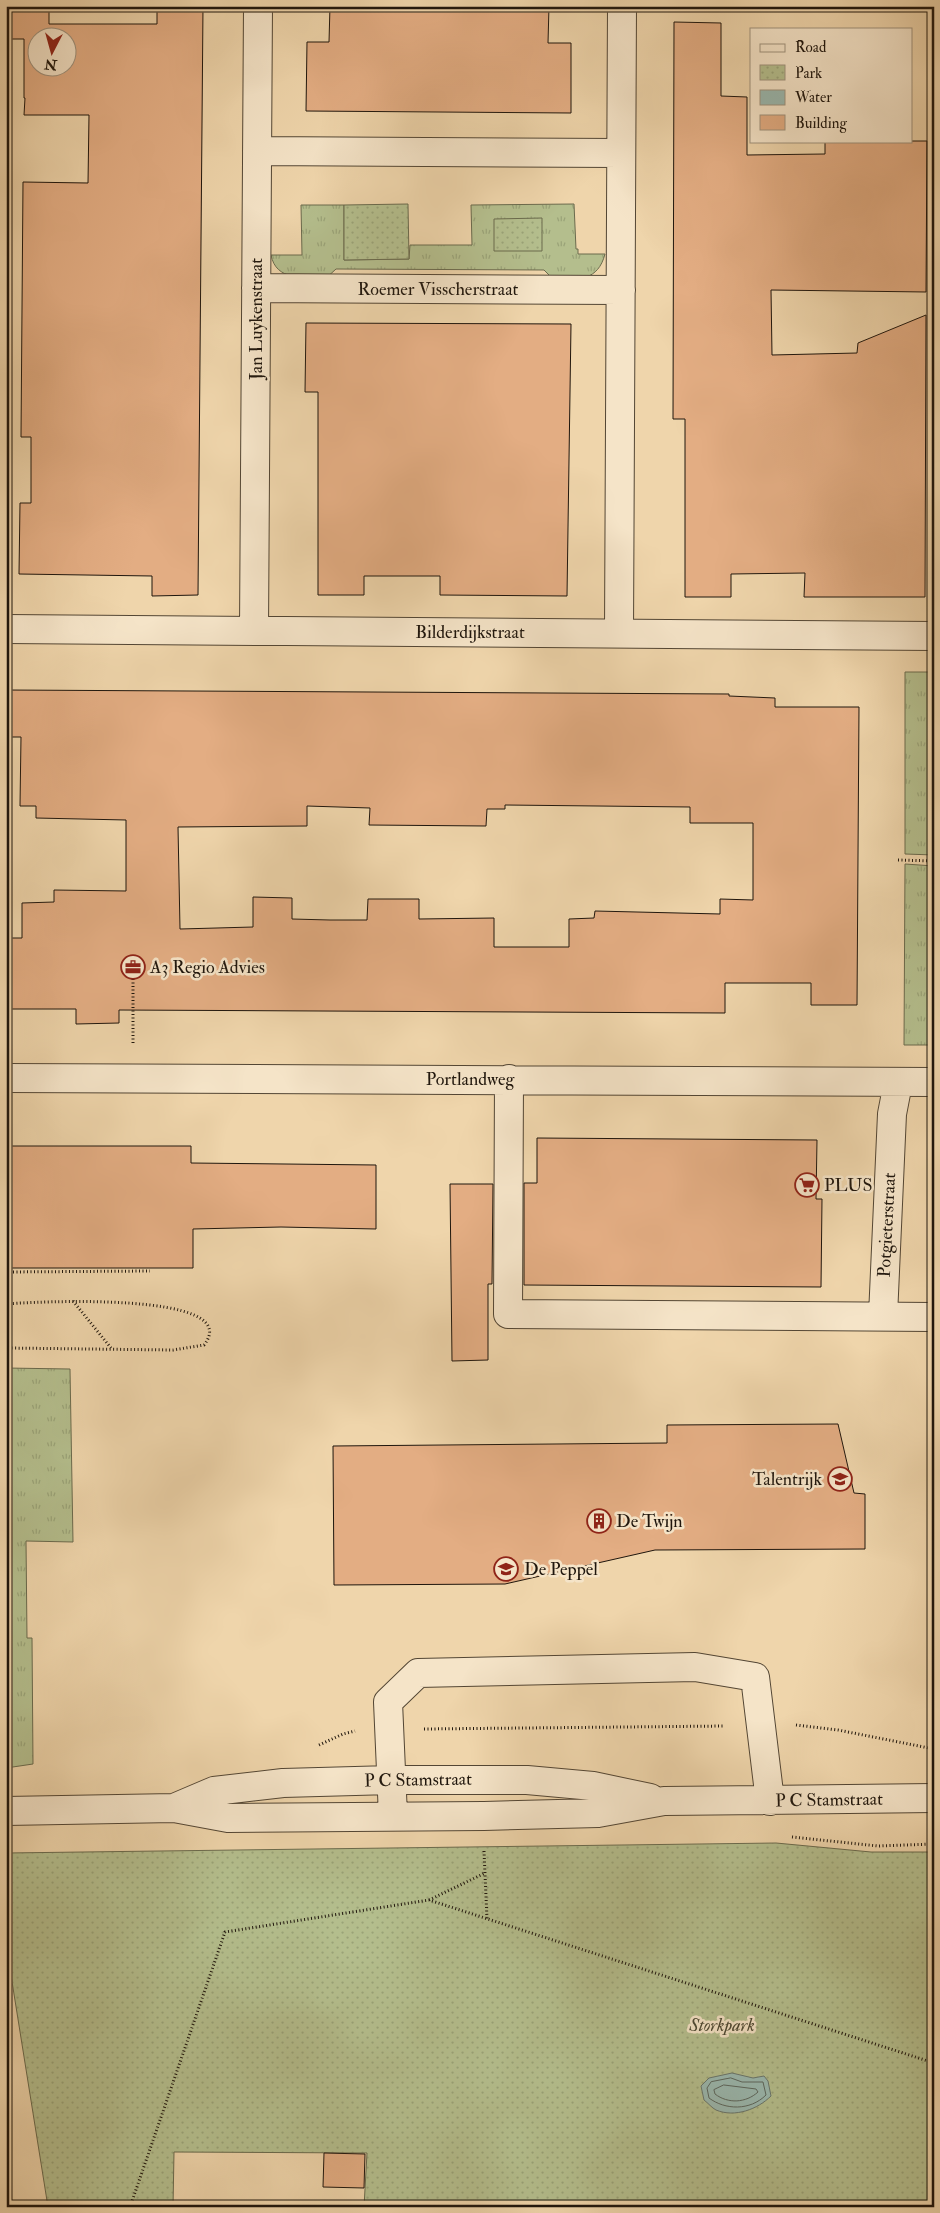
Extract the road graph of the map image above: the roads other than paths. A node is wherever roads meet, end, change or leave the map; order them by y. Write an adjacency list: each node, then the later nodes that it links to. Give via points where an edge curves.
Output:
1 (258, 6): 3 (street, Jan Luykenstraat)
2 (622, 6): 4 (street)
3 (257, 151): 4 (street); 5 (street, Jan Luykenstraat)
4 (621, 153): 6 (street)
5 (256, 288): 6 (street, Roemer Visscherstraat); 8 (street, Jan Luykenstraat)
6 (621, 290): 9 (street)
7 (6, 629): 8 (street, Bilderdijkstraat)
8 (254, 631): 9 (street, Bilderdijkstraat)
9 (619, 633): 10 (street, Bilderdijkstraat)
10 (934, 636)
11 (6, 1078): 12 (street, Portlandweg)
12 (510, 1080): 14 (street, Portlandweg); 15 (street, via 508,1314)
13 (934, 1082): 14 (street, Portlandweg)
14 (898, 1083): 15 (street, Potgieterstraat, via 892,1114)
15 (883, 1316): 16 (street)
16 (934, 1317)
17 (391, 1780): 19 (street, P C Stamstraat, via 527,1780 593,1786); 20 (street, via 388,1702 418,1673 695,1667 755,1677); 21 (street, P C Stamstraat, via 283,1783 214,1791); 23 (street)
18 (934, 1798): 20 (street, P C Stamstraat)
19 (664, 1801): 20 (street, P C Stamstraat); 23 (street, P C Stamstraat, via 598,1813)
20 (770, 1801)
21 (174, 1808): 22 (street, P C Stamstraat); 23 (street, P C Stamstraat, via 228,1818)
22 (6, 1812)
23 (393, 1816)

